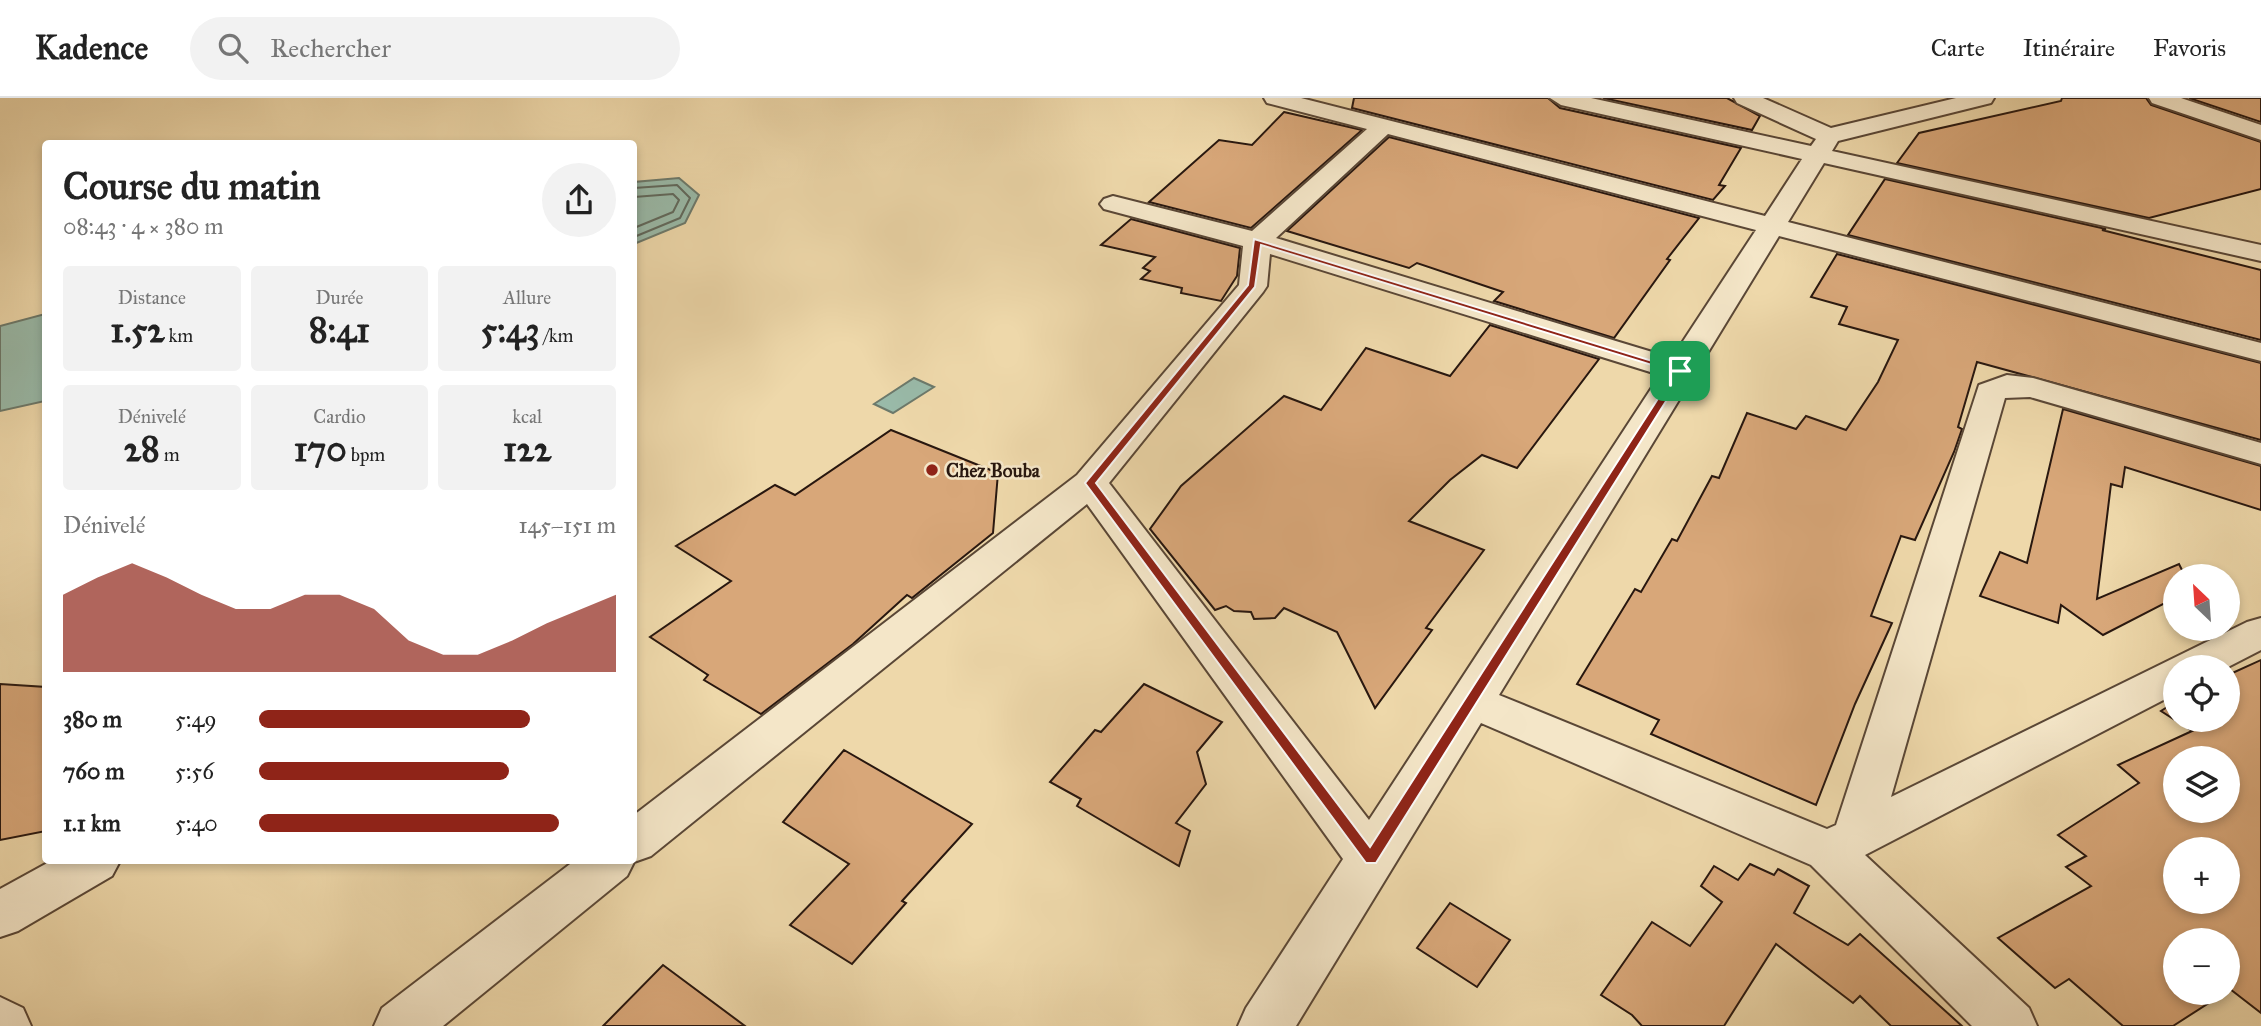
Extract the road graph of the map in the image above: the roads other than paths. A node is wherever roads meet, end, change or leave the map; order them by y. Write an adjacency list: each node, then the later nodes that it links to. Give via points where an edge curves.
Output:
1 (1275, 98): 7 (street)
2 (1561, 98): 9 (street)
3 (1745, 98): 9 (street)
4 (1983, 98): 6 (street)
5 (2160, 98): 8 (street)
6 (1949, 101): 9 (street)
7 (1383, 126): 11 (street); 12 (street)
8 (2261, 133)
9 (1823, 146): 11 (street); 13 (street)
10 (1113, 204): 12 (street)
11 (1772, 226): 14 (street); 15 (street)
12 (1257, 241): 15 (street); 17 (street, via 1252,286)
13 (2261, 253)
14 (2261, 352)
15 (1680, 371): 21 (street)
16 (2261, 454): 23 (street, via 2034,388 2007,385 1990,392)
17 (1090, 483): 22 (street); 24 (street)
18 (2261, 632): 19 (street)
19 (2216, 655)
20 (2163, 681): 23 (street)
21 (1472, 701): 23 (street); 24 (street)
22 (637, 840)
23 (1842, 844): 32 (street)
24 (1371, 859): 31 (street)
25 (90, 864): 27 (street)
26 (606, 864): 30 (street)
27 (0, 915)
28 (0, 1023): 29 (street)
29 (4, 1026)
30 (401, 1026)
31 (1265, 1026)
32 (2010, 1026)

